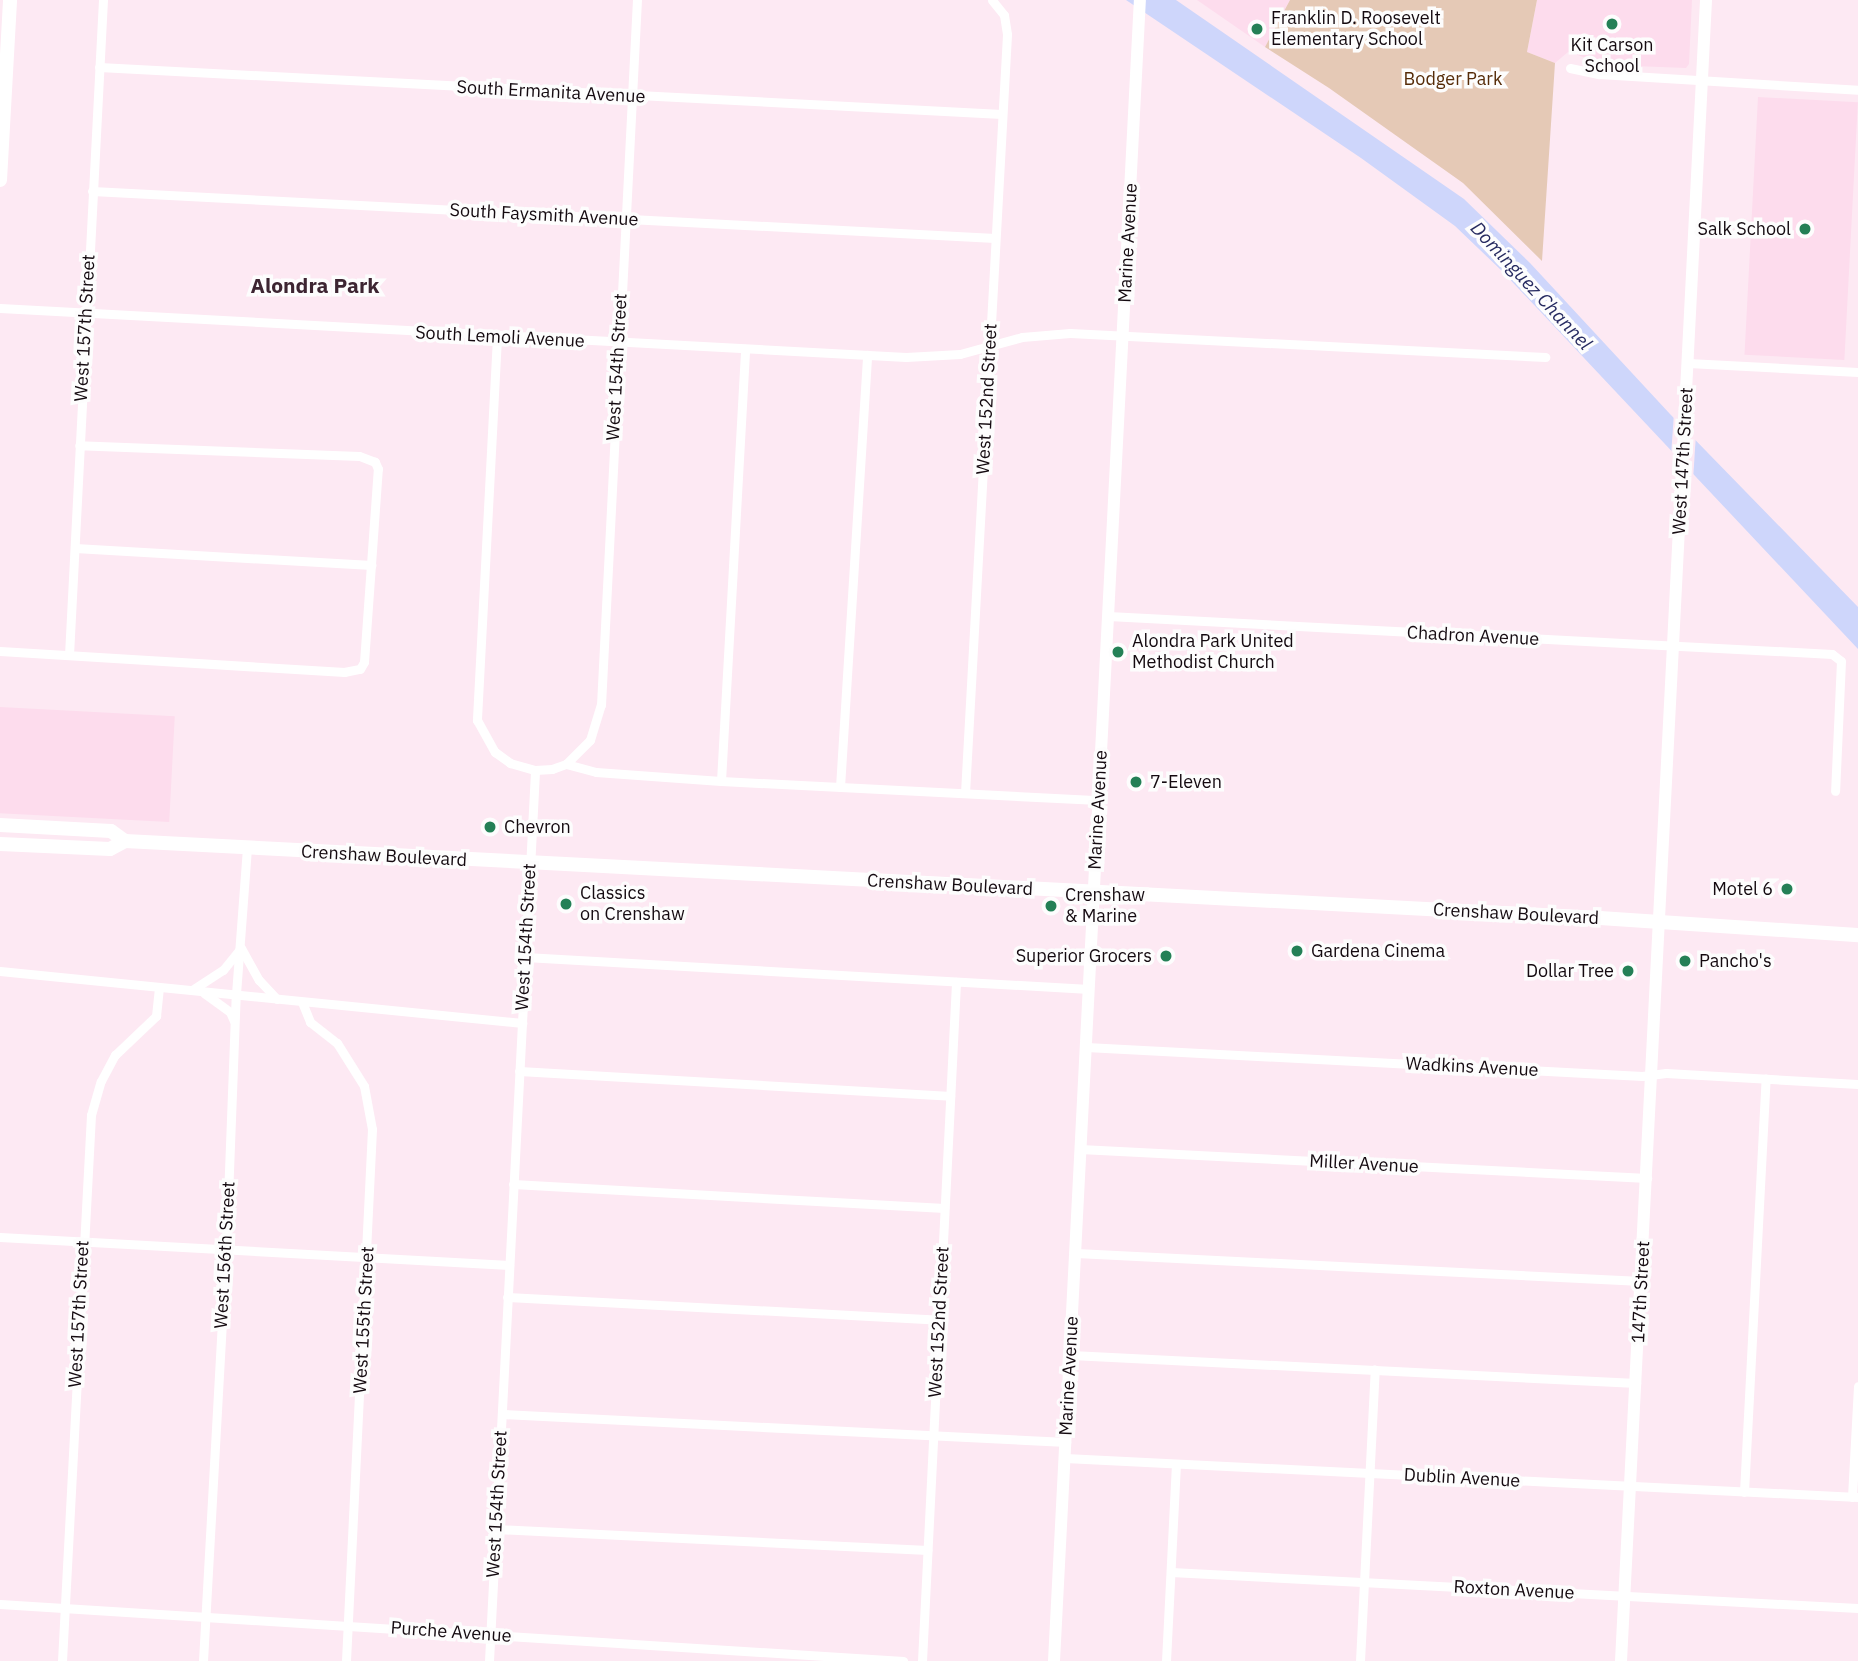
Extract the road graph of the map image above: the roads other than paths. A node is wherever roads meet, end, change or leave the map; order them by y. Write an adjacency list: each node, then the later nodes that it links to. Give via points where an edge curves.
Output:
1 (10, 0): 13 (main road)
2 (103, 0): 7 (street, West 157th Street)
3 (637, 0): 11 (street, West 154th Street)
4 (1140, 0): 19 (main road, Marine Avenue)
5 (1706, 0): 9 (main road, West 147th Street)
6 (995, 3): 12 (street, West 152nd Street, via 1004,15 1007,34)
7 (99, 67): 11 (street, South Ermanita Avenue); 14 (street, West 157th Street)
8 (1570, 68): 9 (street, via 1599,75)
9 (1702, 81): 10 (street); 26 (main road, West 147th Street)
10 (1858, 90)
11 (632, 97): 12 (street, South Ermanita Avenue); 15 (street, West 154th Street)
12 (1002, 114): 16 (street, West 152nd Street)
13 (0, 180)
14 (92, 191): 15 (street, South Faysmith Avenue); 18 (street, West 157th Street)
15 (625, 219): 16 (street, South Faysmith Avenue); 21 (street, West 154th Street)
16 (995, 238): 22 (street, West 152nd Street)
17 (0, 308): 18 (street, South Lemoli Avenue)
18 (87, 313): 20 (street, South Lemoli Avenue); 28 (street, West 157th Street)
19 (1123, 335): 22 (street, South Lemoli Avenue, via 1053,333); 25 (street, South Lemoli Avenue); 31 (main road, Marine Avenue)
20 (497, 337): 21 (street, South Lemoli Avenue); 36 (street, via 477,720 495,752 510,763)
21 (617, 343): 23 (street, South Lemoli Avenue); 35 (street, West 154th Street, via 601,705 590,740)
22 (990, 346): 24 (street, South Lemoli Avenue, via 933,357); 40 (street, West 152nd Street)
23 (745, 349): 24 (street, South Lemoli Avenue); 37 (street)
24 (867, 355): 38 (street)
25 (1545, 357)
26 (1688, 363): 27 (street); 32 (main road, West 147th Street)
27 (1858, 372)
28 (79, 444): 29 (street, West 157th Street); 30 (street, via 359,456 375,462)
29 (75, 548): 30 (street); 34 (street, West 157th Street)
30 (372, 565): 34 (street, via 367,650 360,669 344,673)
31 (1108, 615): 32 (street, Chadron Avenue); 41 (main road, Marine Avenue)
32 (1673, 644): 39 (street, Chadron Avenue, via 1837,656 1841,662); 48 (main road, West 147th Street)
33 (0, 651): 34 (street)
34 (69, 656)
35 (566, 764): 36 (street); 37 (street, via 596,772)
36 (535, 770): 46 (street, West 154th Street)
37 (721, 781): 38 (street)
38 (839, 787): 40 (street)
39 (1835, 792)
40 (965, 793): 41 (street)
41 (1098, 800): 47 (main road, Marine Avenue)
42 (0, 825): 43 (main road, Crenshaw Boulevard, via 111,831)
43 (125, 841): 44 (main road, Crenshaw Boulevard, via 110,849); 45 (main road, Crenshaw Boulevard)
44 (0, 844)
45 (247, 849): 46 (main road, Crenshaw Boulevard); 50 (street, West 156th Street)
46 (530, 863): 47 (main road, Crenshaw Boulevard); 51 (street, West 154th Street)
47 (1094, 893): 48 (main road, Crenshaw Boulevard); 55 (main road, Marine Avenue)
48 (1660, 922): 49 (main road, Crenshaw Boulevard); 65 (main road, 147th Street)
49 (1858, 935)
50 (241, 948): 56 (street, via 223,970); 58 (street, West 156th Street); 59 (street)
51 (525, 957): 53 (street); 62 (street, West 154th Street)
52 (0, 971): 54 (street)
53 (956, 982): 55 (street); 68 (street, West 152nd Street)
54 (159, 989): 56 (street); 74 (street, West 157th Street, via 156,1016 115,1055 94,1100)
55 (1089, 989): 63 (main road, Marine Avenue)
56 (190, 991): 57 (street)
57 (203, 992): 58 (street); 61 (street, via 230,1012)
58 (236, 994): 59 (street); 61 (street, West 156th Street)
59 (276, 999): 60 (street)
60 (302, 1002): 62 (street); 77 (street, West 155th Street, via 310,1022 337,1043 350,1062 369,1104 373,1151)
61 (235, 1022): 75 (street, West 156th Street)
62 (522, 1023): 64 (street, West 154th Street)
63 (1086, 1047): 65 (street, Wadkins Avenue); 69 (main road, Marine Avenue)
64 (519, 1071): 68 (street); 71 (street, West 154th Street)
65 (1653, 1074): 66 (street, Wadkins Avenue); 70 (main road, 147th Street)
66 (1766, 1079): 67 (street, Wadkins Avenue); 93 (street)
67 (1858, 1084)
68 (950, 1096): 72 (street, West 152nd Street)
69 (1080, 1149): 70 (street, Miller Avenue); 76 (main road, Marine Avenue)
70 (1647, 1178): 79 (main road, 147th Street)
71 (513, 1184): 72 (street); 78 (street, West 154th Street)
72 (944, 1208): 81 (street, West 152nd Street)
73 (0, 1237): 74 (street)
74 (82, 1242): 75 (street); 101 (street, West 157th Street)
75 (226, 1250): 77 (street); 103 (street, West 156th Street)
76 (1076, 1253): 79 (street); 82 (main road, Marine Avenue)
77 (367, 1258): 78 (street); 104 (street, West 155th Street)
78 (509, 1265): 80 (street, West 154th Street)
79 (1641, 1281): 84 (main road, 147th Street)
80 (508, 1297): 81 (street); 86 (street, West 154th Street)
81 (939, 1320): 87 (street, West 152nd Street)
82 (1070, 1355): 83 (street); 88 (main road, Marine Avenue)
83 (1375, 1369): 84 (street); 91 (street)
84 (1636, 1383): 92 (main road, 147th Street)
85 (1858, 1387): 94 (street)
86 (502, 1414): 87 (street); 95 (street, West 154th Street)
87 (933, 1436): 88 (street); 96 (street, West 152nd Street)
88 (1066, 1442): 89 (main road, Marine Avenue)
89 (1065, 1458): 90 (street, Dublin Avenue); 112 (main road, Marine Avenue)
90 (1176, 1464): 91 (street, Dublin Avenue); 97 (street)
91 (1369, 1473): 92 (street, Dublin Avenue); 98 (street)
92 (1630, 1486): 93 (street, Dublin Avenue); 99 (main road, 147th Street)
93 (1744, 1492): 94 (street, Dublin Avenue)
94 (1855, 1497)
95 (495, 1529): 96 (street); 105 (street, West 154th Street)
96 (927, 1550): 111 (street, West 152nd Street)
97 (1171, 1573): 98 (street, Roxton Avenue); 113 (street)
98 (1364, 1583): 99 (street, Roxton Avenue); 114 (street)
99 (1625, 1596): 102 (street, Roxton Avenue); 115 (main road, 147th Street)
100 (0, 1604): 101 (street, Purche Avenue)
101 (65, 1608): 103 (street, Purche Avenue); 106 (street, West 157th Street)
102 (1858, 1608)
103 (206, 1617): 104 (street, Purche Avenue); 107 (street, West 156th Street)
104 (348, 1626): 105 (street, Purche Avenue); 108 (street, West 155th Street)
105 (490, 1635): 109 (street, West 154th Street); 110 (street, Purche Avenue)
106 (62, 1661)
107 (203, 1661)
108 (346, 1661)
109 (489, 1661)
110 (903, 1661)
111 (922, 1661)
112 (1055, 1661)
113 (1166, 1661)
114 (1360, 1661)
115 (1621, 1661)

